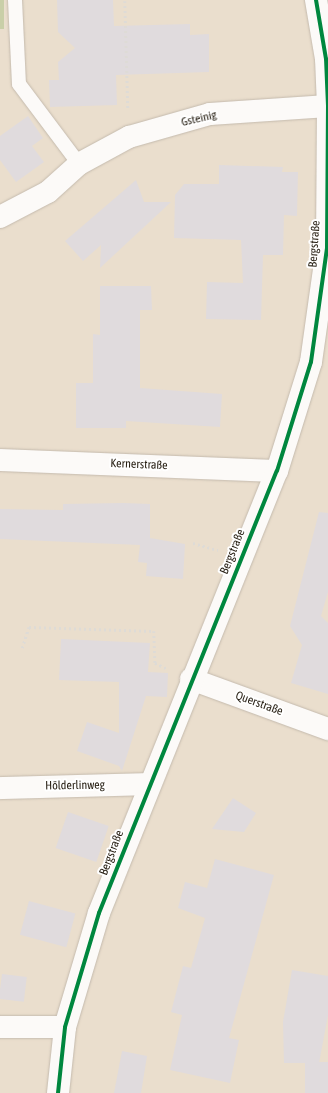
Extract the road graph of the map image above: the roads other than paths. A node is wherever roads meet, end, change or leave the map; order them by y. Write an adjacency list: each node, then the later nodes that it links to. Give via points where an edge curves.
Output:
1 (15, 0): 4 (lane, via 19,84)
2 (316, 0): 3 (street, Bergstraße, via 326,59)
3 (328, 106): 4 (street, Gsteinig, via 210,114 129,137); 7 (street, Bergstraße, via 325,266 311,362)
4 (79, 164): 5 (street, Gsteinig, via 48,192)
5 (0, 217)
6 (0, 460): 7 (street, Kernerstraße)
7 (277, 471): 8 (street, Bergstraße)
8 (191, 679): 9 (street, Querstraße); 10 (street, Bergstraße)
9 (328, 729)
10 (150, 784): 11 (street, Hölderlinweg); 13 (street, Bergstraße, via 99,913)
11 (0, 788)
12 (0, 1027): 13 (street)
13 (64, 1027): 14 (street, Bergstraße)
14 (58, 1093)

